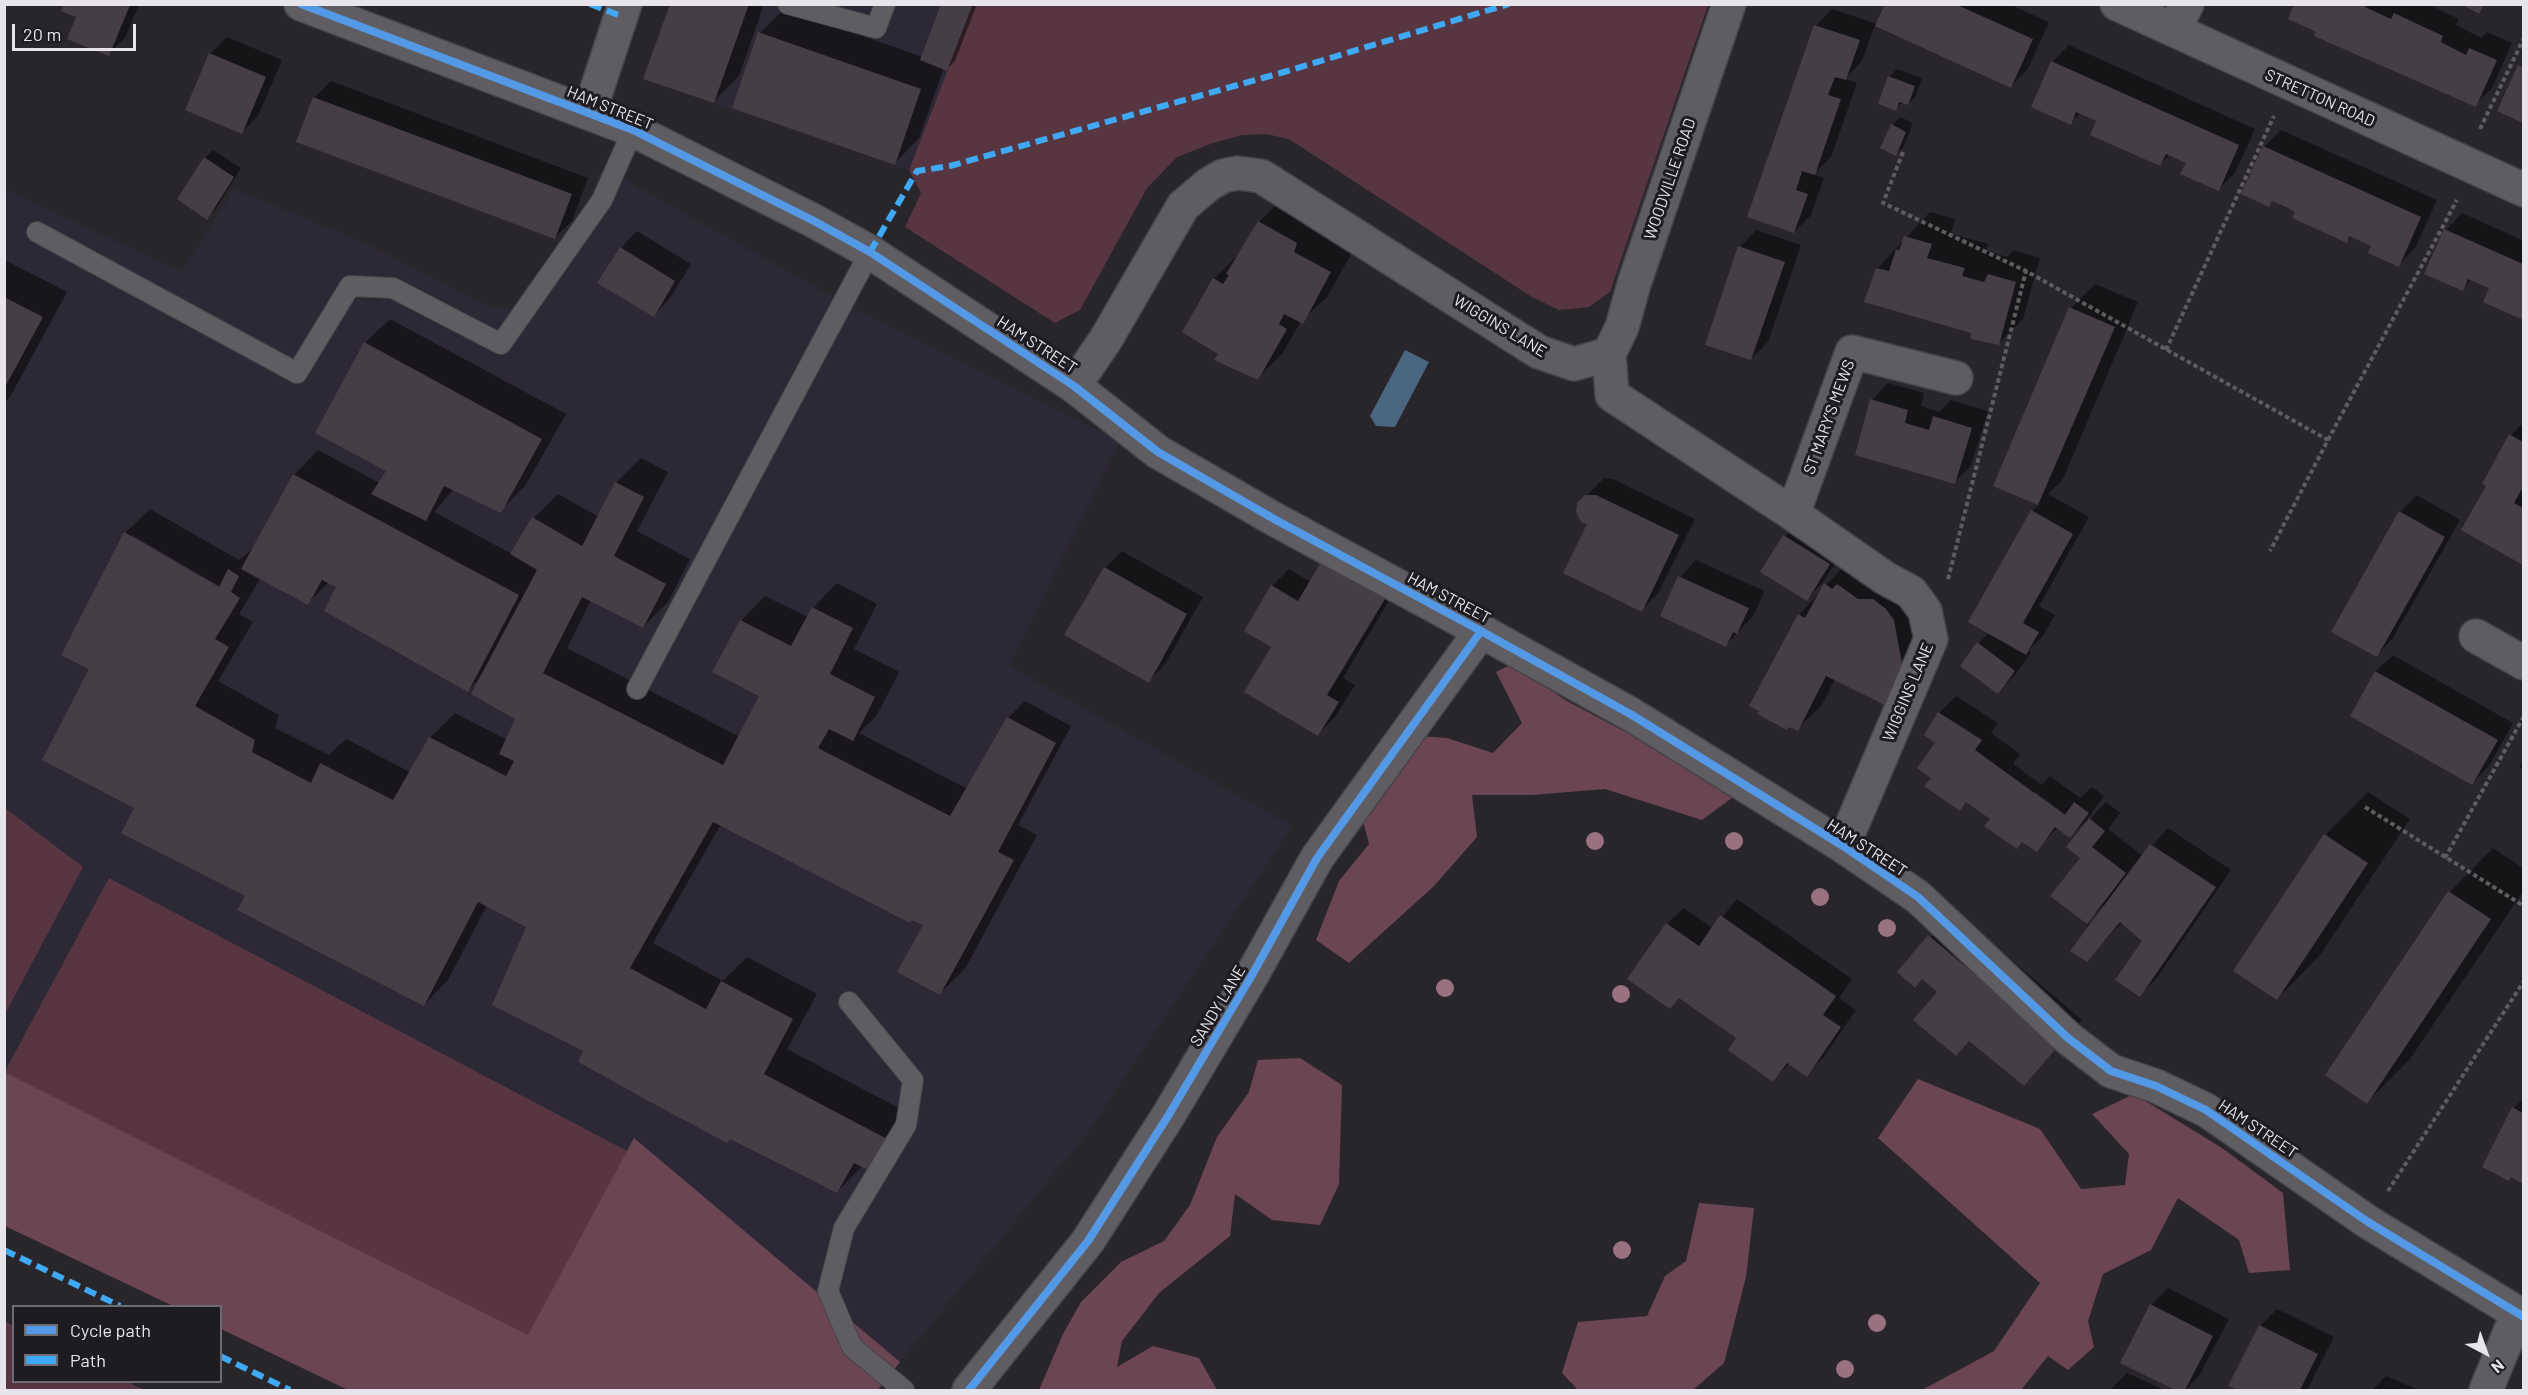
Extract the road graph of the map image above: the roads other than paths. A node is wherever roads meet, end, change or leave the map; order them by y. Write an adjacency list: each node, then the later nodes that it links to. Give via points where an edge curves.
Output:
1 (301, 4): 8 (street, HAM STREET)
2 (625, 4): 8 (street)
3 (788, 4): 4 (lane, via 876,28)
4 (885, 4)
5 (1730, 4): 13 (street, WOODVILLE ROAD, via 1622,327)
6 (2117, 4): 7 (street, STRETTON ROAD)
7 (2180, 17): 10 (street, STRETTON ROAD, via 2289,84)
8 (589, 113): 9 (street, HAM STREET)
9 (633, 130): 11 (lane, via 602,200 501,344 393,288 350,286 297,373); 12 (street, HAM STREET)
10 (2523, 190)
11 (37, 232)
12 (870, 252): 15 (street, HAM STREET); 20 (lane)
13 (1609, 354): 15 (street, WIGGINS LANE, via 1574,364 1539,352 1262,176 1237,173 1209,184 1184,206); 16 (street, WIGGINS LANE, via 1612,395)
14 (1956, 378): 16 (street, ST MARY’S MEWS, via 1852,352)
15 (1074, 386): 17 (street, HAM STREET, via 1158,452)
16 (1793, 514): 21 (street, WIGGINS LANE, via 1911,592 1925,610 1931,639)
17 (1481, 630): 21 (street, HAM STREET, via 1632,715); 25 (street, SANDY LANE, via 1317,858 1174,1106 1088,1241)
18 (2475, 636): 19 (street)
19 (2523, 663)
20 (637, 689)
21 (1843, 846): 23 (street, HAM STREET, via 1918,897 2068,1038 2111,1071 2156,1086 2206,1110 2368,1222)
22 (849, 1002): 24 (lane, via 913,1080 906,1125 844,1228 828,1291 852,1347)
23 (2521, 1320): 26 (street)
24 (904, 1390)
25 (969, 1390)
26 (2486, 1390)

